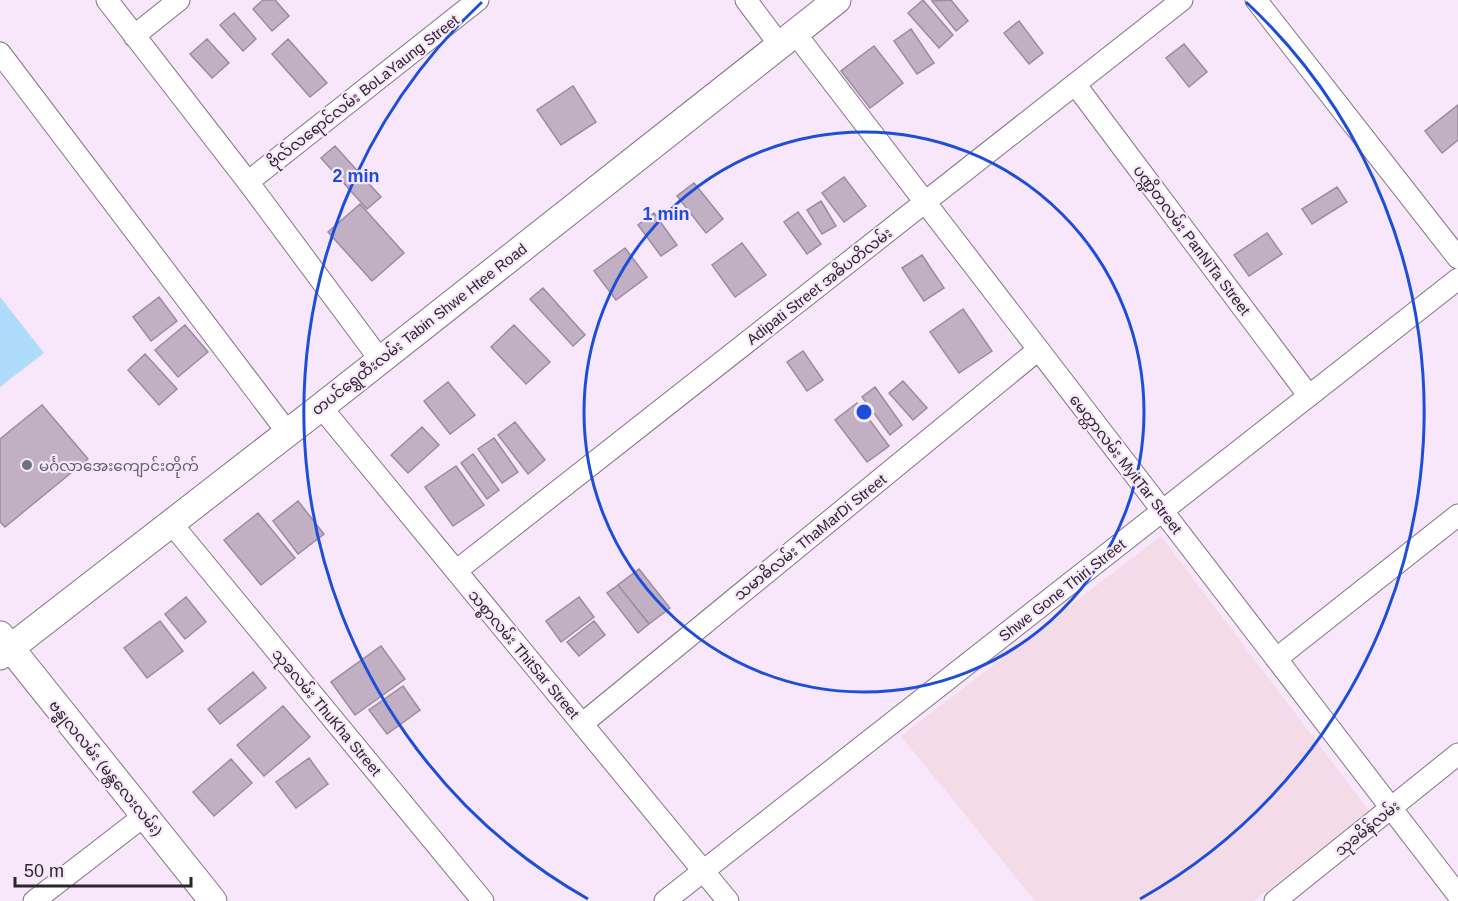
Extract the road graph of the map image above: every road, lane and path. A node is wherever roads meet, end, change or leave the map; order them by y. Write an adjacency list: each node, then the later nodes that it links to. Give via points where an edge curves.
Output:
1 (106, 0): 8 (street)
2 (179, 0): 8 (street)
3 (478, 0): 12 (street, ဗိုလ်လရောင်လမ်း BoLaYaung Street)
4 (746, 0): 9 (street, မေတ္တာလမ်း MyitTar Street)
5 (837, 0): 9 (street, တပင်ရွှေထီးလမ်း Tabin Shwe Htee Road)
6 (1182, 0): 11 (street, Adipati Street အဓိပတိလမ်း)
7 (1256, 0): 14 (street)
8 (134, 36): 12 (street)
9 (787, 39): 13 (street, မေတ္တာလမ်း MyitTar Street); 17 (street, တပင်ရွှေထီးလမ်း Tabin Shwe Htee Road)
10 (0, 53): 20 (street)
11 (1075, 84): 13 (street, Adipati Street အဓိပတိလမ်း); 18 (street, ပဏ္ဍိတလမ်း PanNiTa Street)
12 (248, 182): 17 (street)
13 (924, 202): 16 (street, မေတ္တာလမ်း MyitTar Street); 24 (street, Adipati Street အဓိပတိလမ်း)
14 (1458, 258)
15 (1458, 279): 18 (street, Shwe Gone Thiri Street)
16 (1038, 350): 21 (street, မေတ္တာလမ်း MyitTar Street); 27 (street, သမာဓိလမ်း ThaMarDi Street)
17 (381, 360): 19 (street, တပင်ရွှေထီးလမ်း Tabin Shwe Htee Road)
18 (1309, 396): 21 (street, Shwe Gone Thiri Street)
19 (321, 407): 20 (street, တပင်ရွှေထီးလမ်း Tabin Shwe Htee Road); 24 (street, သစ္စာလမ်း ThitSar Street)
20 (288, 433): 23 (street, တပင်ရွှေထီးလမ်း Tabin Shwe Htee Road)
21 (1162, 511): 26 (street, မေတ္တာလမ်း MyitTar Street); 31 (street, Shwe Gone Thiri Street)
22 (1458, 515): 26 (street)
23 (171, 522): 25 (street, တပင်ရွှေထီးလမ်း Tabin Shwe Htee Road); 35 (street, သုခလမ်း ThuKha Street)
24 (456, 571): 27 (street, သစ္စာလမ်း ThitSar Street)
25 (3, 646): 30 (street, ဗန္ဓုလလမ်း (မန္တလေးလမ်း))
26 (1276, 659): 29 (street, မေတ္တာလမ်း MyitTar Street)
27 (582, 724): 31 (street, သစ္စာလမ်း ThitSar Street)
28 (1458, 754): 29 (street, သုခမိန်လမ်း)
29 (1391, 809): 32 (street, မေတ္တာလမ်း MyitTar Street); 38 (street, သုခမိန်လမ်း)
30 (144, 816): 33 (street); 34 (street, ဗန္ဓုလလမ်း (မန္တလေးလမ်း))
31 (703, 871): 36 (street, Shwe Gone Thiri Street); 37 (street, သစ္စာလမ်း ThitSar Street)
32 (1458, 895)
33 (34, 901)
34 (213, 901)
35 (483, 901)
36 (665, 901)
37 (728, 901)
38 (1275, 901)

